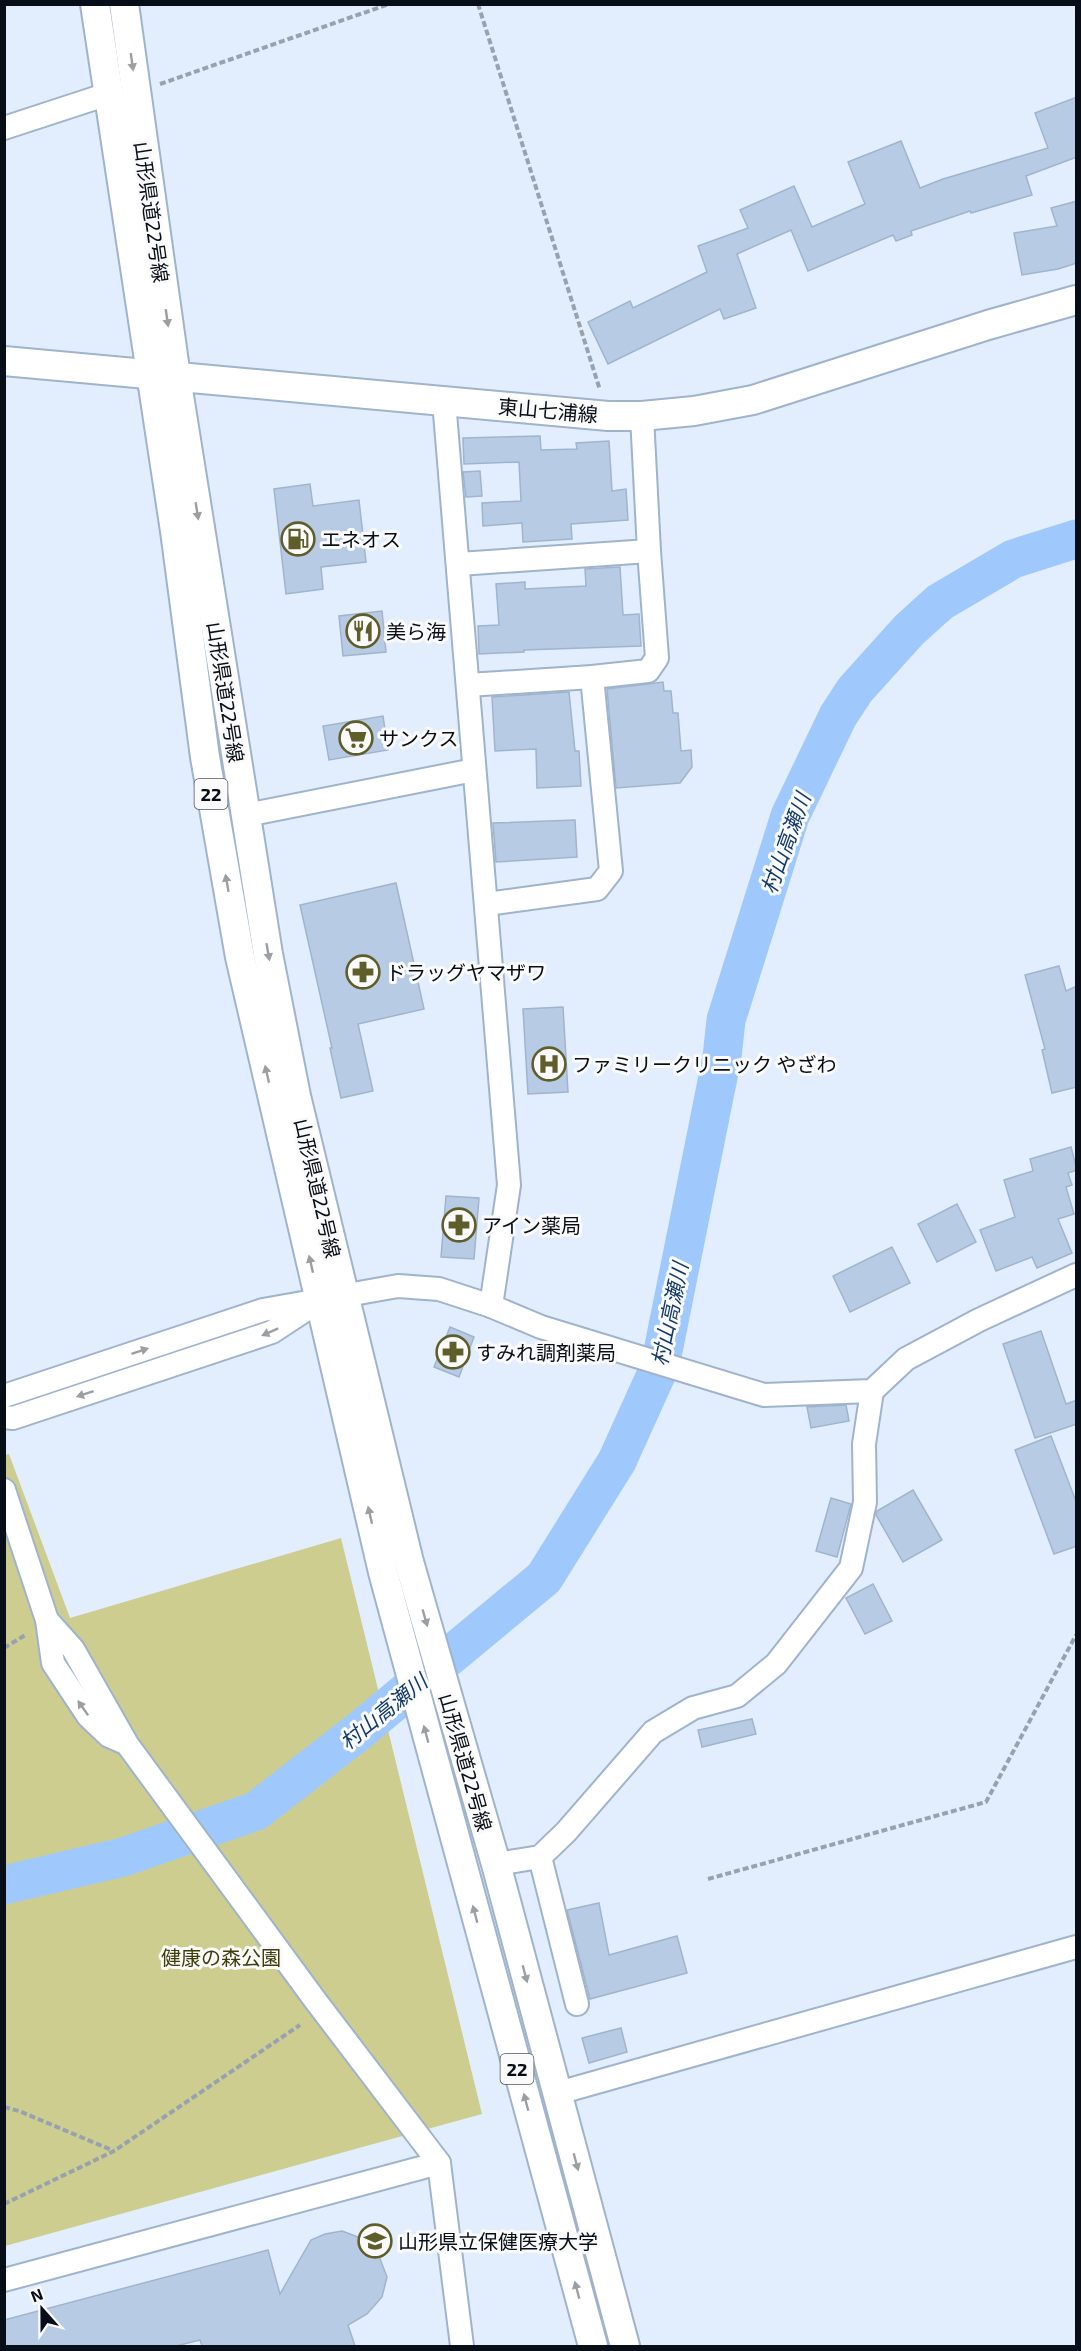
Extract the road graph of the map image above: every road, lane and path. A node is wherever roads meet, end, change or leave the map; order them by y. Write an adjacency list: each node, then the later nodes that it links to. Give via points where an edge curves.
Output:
1 (95, 4): 6 (main road, 山形県道22号線 / 22)
2 (124, 4): 5 (main road, 山形県道22号線 / 22, one-way to 5)
3 (390, 4): 5 (path)
4 (478, 4): 12 (path)
5 (136, 92): 10 (main road, 山形県道22号線 / 22, one-way to 10)
6 (108, 94): 7 (street); 10 (main road, 山形県道22号線 / 22)
7 (4, 128)
8 (1077, 300): 13 (main road, 東山七浦線, via 753,400)
9 (4, 361): 10 (main road, 東山七浦線)
10 (163, 376): 11 (main road, 東山七浦線); 19 (main road, 山形県道22号線 / 22, one-way to 19); 22 (main road, 山形県道22号線 / 22, one-way to 10, via 240,957 205,757)
11 (444, 401): 12 (main road, 東山七浦線); 15 (street)
12 (608, 416): 13 (main road, 東山七浦線)
13 (642, 416): 14 (street)
14 (649, 551): 15 (street); 16 (street, via 657,658 648,671)
15 (459, 564): 17 (street)
16 (592, 677): 17 (street); 20 (street, via 611,871 597,889)
17 (468, 686): 18 (street)
18 (474, 770): 19 (street); 20 (street)
19 (246, 815): 22 (main road, 山形県道22号線 / 22, one-way to 22)
20 (487, 904): 23 (street, via 509,1185)
21 (1077, 1275): 24 (street, via 906,1359)
22 (331, 1298): 23 (street, via 398,1286 439,1289); 25 (street, one-way to 22, via 263,1310); 26 (street, one-way to 26, via 272,1332 13,1418); 30 (main road, 山形県道22号線 / 22, one-way to 30); 42 (main road, 山形県道22号線 / 22, one-way to 22, via 383,1572)
23 (491, 1305): 24 (street, via 541,1328 764,1395)
24 (872, 1391): 29 (street, via 864,1444 865,1502 851,1568 776,1664 736,1696 693,1708 653,1732 567,1832)
25 (4, 1396)
26 (4, 1417)
27 (4, 1490): 38 (street, via 47,1620 73,1649 127,1744)
28 (1077, 1635): 31 (path, via 986,1802)
29 (540, 1857): 30 (street); 33 (street)
30 (496, 1864): 35 (main road, 山形県道22号線 / 22, one-way to 35)
31 (708, 1879)
32 (1077, 1947): 35 (street)
33 (577, 2004)
34 (300, 2025): 37 (path)
35 (558, 2093): 43 (main road, 山形県道22号線 / 22, one-way to 43)
36 (4, 2107): 37 (path)
37 (114, 2151): 39 (path)
38 (439, 2163): 40 (street); 41 (street)
39 (4, 2204)
40 (4, 2280)
41 (462, 2346)
42 (589, 2346)
43 (625, 2346)

